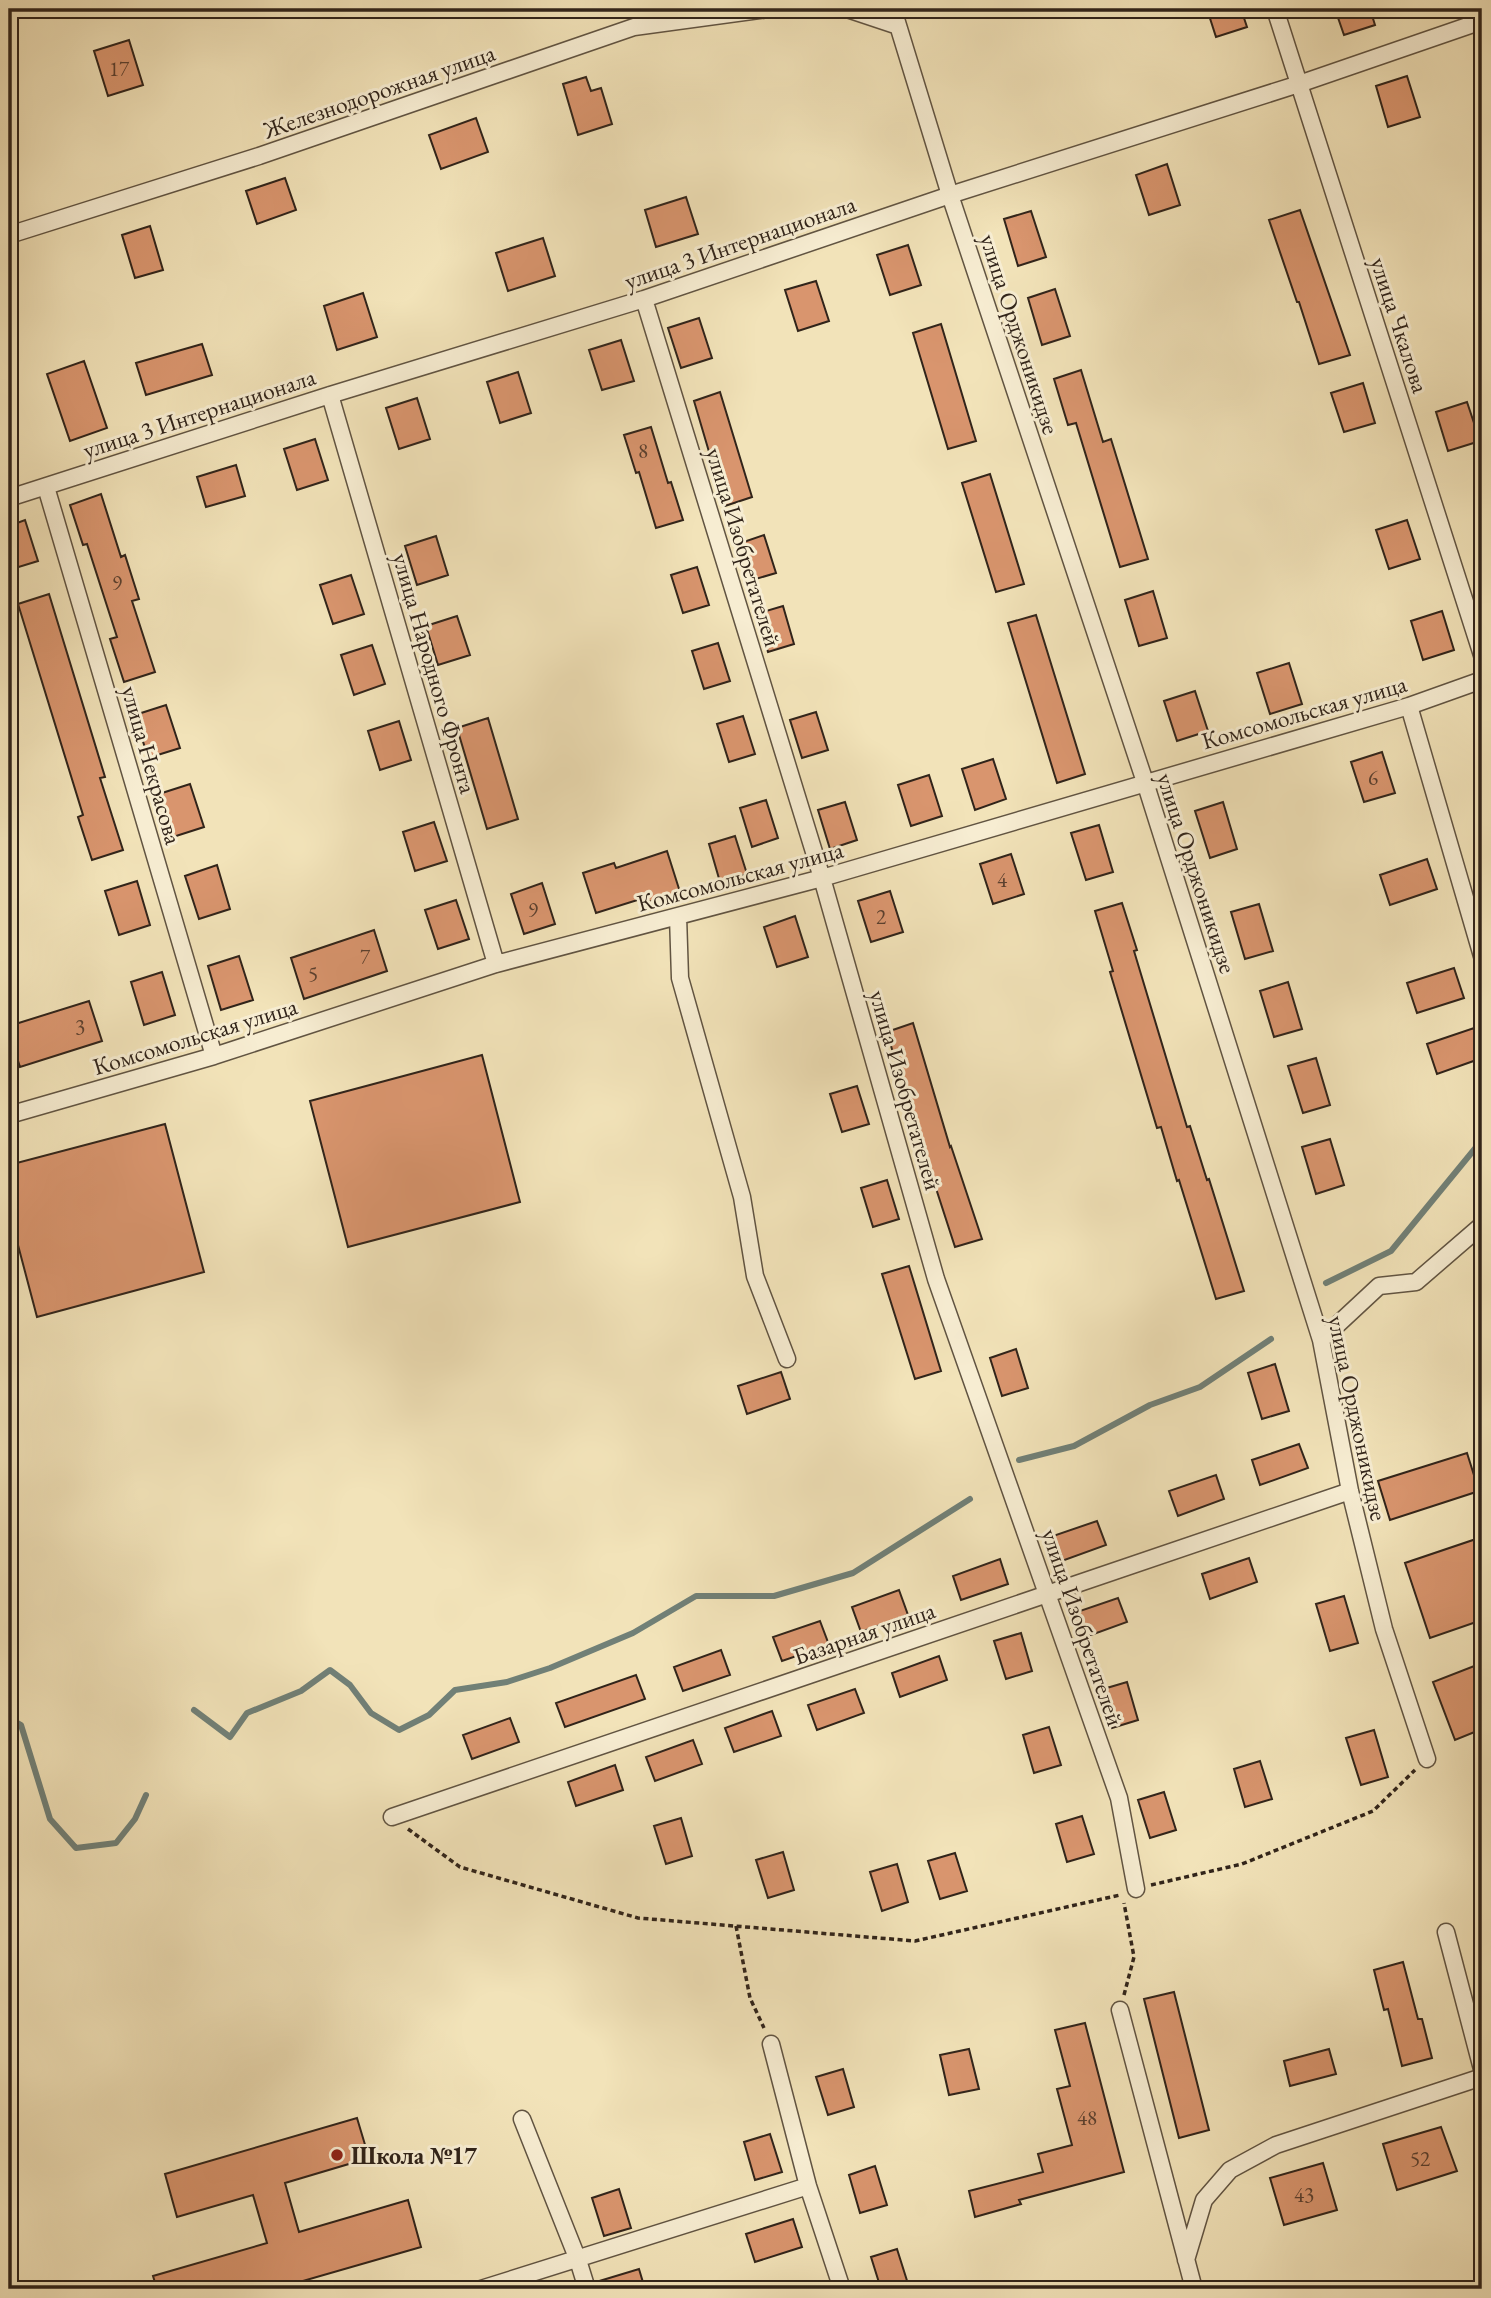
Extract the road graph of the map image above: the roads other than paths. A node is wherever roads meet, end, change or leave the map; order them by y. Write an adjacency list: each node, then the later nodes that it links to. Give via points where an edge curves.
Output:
1 (768, 9): 9 (street, Железнодорожная улица, via 634,27 259,156)
2 (847, 9): 6 (street)
3 (893, 9): 6 (street, улица Орджоникидзе)
4 (1275, 9): 7 (street, улица Чкалова)
5 (1482, 21): 7 (street, улица 3 Интернационала)
6 (898, 26): 8 (street, улица Орджоникидзе)
7 (1299, 84): 8 (street, улица 3 Интернационала); 14 (street, улица Чкалова)
8 (950, 195): 10 (street, улица 3 Интернационала); 17 (street, улица Орджоникидзе)
9 (9, 235)
10 (644, 299): 11 (street, улица 3 Интернационала); 18 (street, улица Изобретателей)
11 (330, 395): 12 (street, улица 3 Интернационала); 21 (street, улица Народного Фронта)
12 (46, 487): 13 (street, улица 3 Интернационала); 22 (street, улица Некрасова)
13 (9, 498)
14 (1482, 654)
15 (1482, 680): 16 (street, Комсомольская улица)
16 (1409, 706): 17 (street, Комсомольская улица); 20 (street)
17 (1145, 782): 18 (street, Комсомольская улица); 25 (street, улица Орджоникидзе)
18 (822, 878): 19 (street, Комсомольская улица); 28 (street, улица Изобретателей, via 936,1279)
19 (678, 916): 21 (street, Комсомольская улица); 26 (street, via 680,978 742,1197 755,1276)
20 (1482, 956)
21 (496, 964): 22 (street, Комсомольская улица)
22 (214, 1056): 23 (street, Комсомольская улица)
23 (9, 1115)
24 (1482, 1225): 25 (street, via 1416,1282 1380,1286)
25 (1321, 1340): 27 (street, улица Орджоникидзе)
26 (787, 1359)
27 (1350, 1491): 28 (street, Базарная улица); 29 (street, улица Орджоникидзе, via 1384,1629)
28 (1047, 1594): 30 (street, Базарная улица); 31 (street, улица Изобретателей, via 1119,1798)
29 (1427, 1759)
30 (392, 1817)
31 (1130, 1891)
32 (1446, 1932): 35 (street)
33 (1121, 2010): 40 (street)
34 (771, 2044): 38 (street)
35 (1482, 2069)
36 (1482, 2077): 40 (street, via 1276,2145 1230,2170 1204,2200)
37 (522, 2119): 39 (street)
38 (808, 2186): 39 (street); 43 (street)
39 (578, 2260): 41 (street); 42 (street)
40 (1186, 2260): 44 (street)
41 (481, 2289)
42 (587, 2289)
43 (842, 2289)
44 (1194, 2289)

